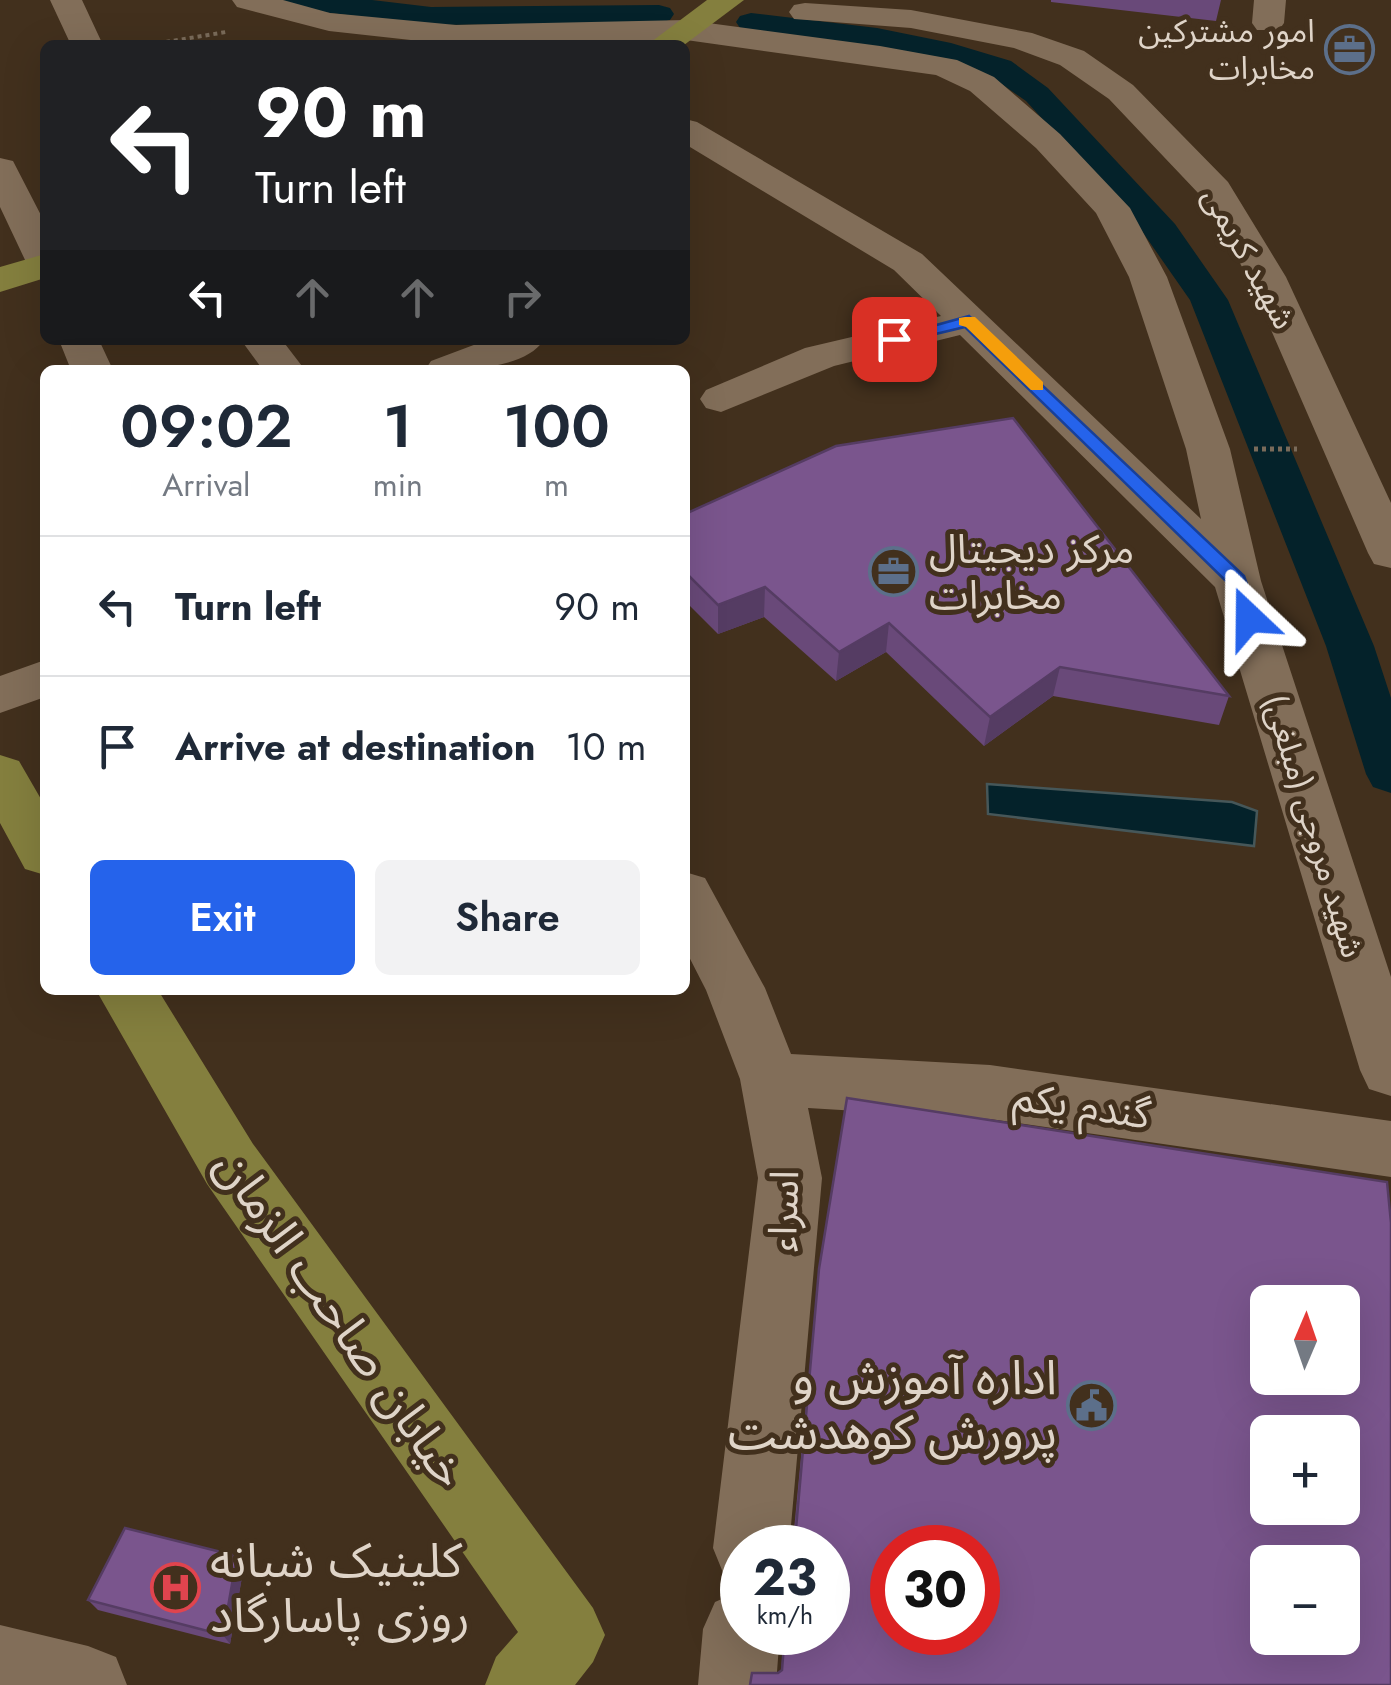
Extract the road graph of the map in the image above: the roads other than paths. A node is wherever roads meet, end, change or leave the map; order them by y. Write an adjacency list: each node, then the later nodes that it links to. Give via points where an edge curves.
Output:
1 (66, 0): 6 (street)
2 (550, 2): 3 (street, شهید کریمی)
3 (724, 3): 5 (main road); 18 (street, شهید کریمی, via 966,28 1072,58 1121,92 1215,190 1267,277)
4 (237, 16): 5 (street, شهید مروجی (مبلغی), via 456,35)
5 (675, 38): 21 (street, شهید مروجی (مبلغی), via 945,67 982,84 1048,141 1112,208 1148,276 1208,449)
6 (86, 40)
7 (690, 136): 12 (street, via 908,262)
8 (0, 168): 9 (street)
9 (40, 253)
10 (40, 266): 11 (main road)
11 (0, 280)
12 (969, 321): 17 (street, via 820,357); 21 (street)
13 (265, 345): 15 (street)
14 (511, 345): 16 (street)
15 (280, 365)
16 (459, 365)
17 (721, 399)
18 (1346, 452): 19 (street); 20 (street, شهید کریمی)
19 (1391, 453)
20 (1391, 553)
21 (1238, 581): 28 (street, شهید مروجی (مبلغی))
22 (40, 680): 23 (street)
23 (0, 695)
24 (0, 775): 25 (main road)
25 (40, 834)
26 (690, 903): 29 (street, اسراء, via 735,988)
27 (129, 995): 35 (main road, خیابان صاحب الزمان, via 230,1164 566,1635)
28 (1391, 1070)
29 (771, 1080): 30 (street, گندم یکم, via 990,1092); 31 (street, اسراء, via 790,1178)
30 (1391, 1149)
31 (753, 1525)
32 (739, 1655): 36 (street)
33 (0, 1664): 34 (street)
34 (88, 1685)
35 (524, 1685)
36 (736, 1685)

